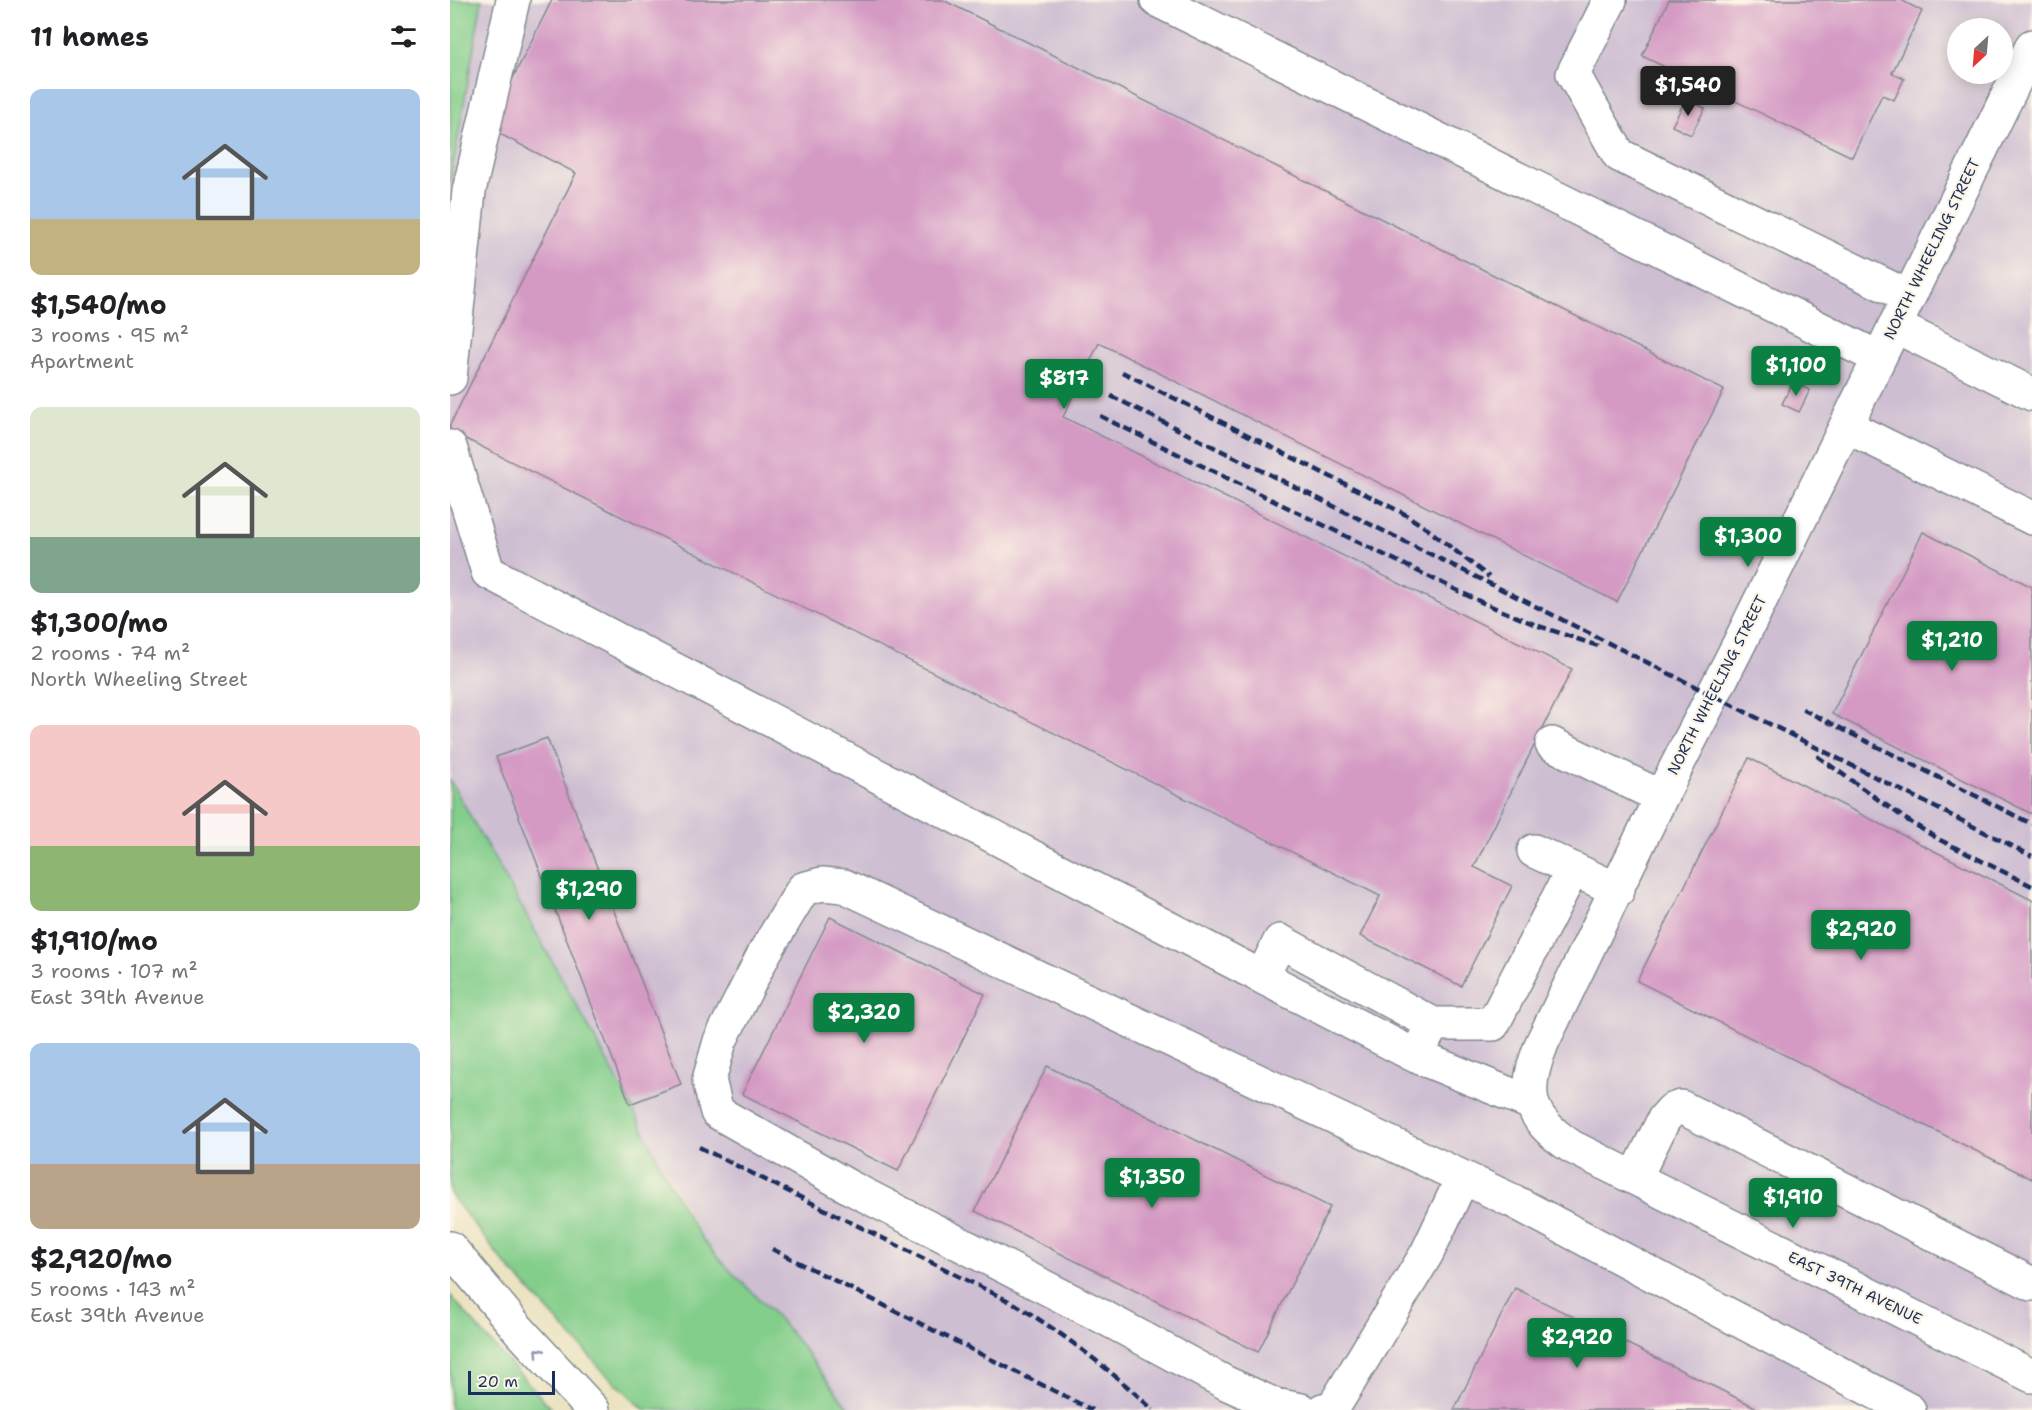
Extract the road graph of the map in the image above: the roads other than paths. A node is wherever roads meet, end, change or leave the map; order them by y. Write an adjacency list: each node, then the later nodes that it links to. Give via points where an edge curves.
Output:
1 (513, 0): 8 (main road, via 470,191)
2 (1157, 0): 7 (main road)
3 (1610, 0): 5 (main road, via 1573,74 1619,155)
4 (2032, 46): 5 (main road, NORTH WHEELING STREET)
5 (1909, 297): 6 (main road, NORTH WHEELING STREET)
6 (1895, 326): 7 (main road, NORTH WHEELING STREET); 9 (main road)
7 (1879, 358): 10 (main road, NORTH WHEELING STREET)
8 (450, 378)
9 (2032, 394)
10 (1846, 426): 12 (main road); 14 (main road, NORTH WHEELING STREET)
11 (450, 447): 18 (main road, via 488,572)
12 (2032, 518)
13 (1552, 744): 14 (main road)
14 (1661, 797): 17 (main road, NORTH WHEELING STREET)
15 (1534, 851): 16 (main road)
16 (1573, 869): 17 (main road); 19 (main road, via 1493,1024)
17 (1618, 890): 21 (main road, NORTH WHEELING STREET, via 1533,1065)
18 (1262, 977): 19 (main road, via 1280,941); 20 (main road)
19 (1433, 1024): 20 (main road)
20 (1416, 1056): 21 (main road)
21 (1531, 1103): 22 (main road, EAST 39TH AVENUE, via 1540,1121 1553,1134)
22 (1635, 1178): 25 (main road, via 1664,1119 1681,1107); 26 (main road, EAST 39TH AVENUE)
23 (1462, 1179): 28 (main road, via 844,886 822,884 802,889 720,1041 709,1080 717,1112 851,1188 1226,1383 1275,1405); 29 (main road, via 1416,1272 1333,1408); 30 (main road, via 1513,1201)
24 (450, 1248): 27 (main road, one-way to 24)
25 (2032, 1284)
26 (2032, 1376)
27 (593, 1410)
28 (1301, 1410)
29 (1323, 1410)
30 (1909, 1410)

